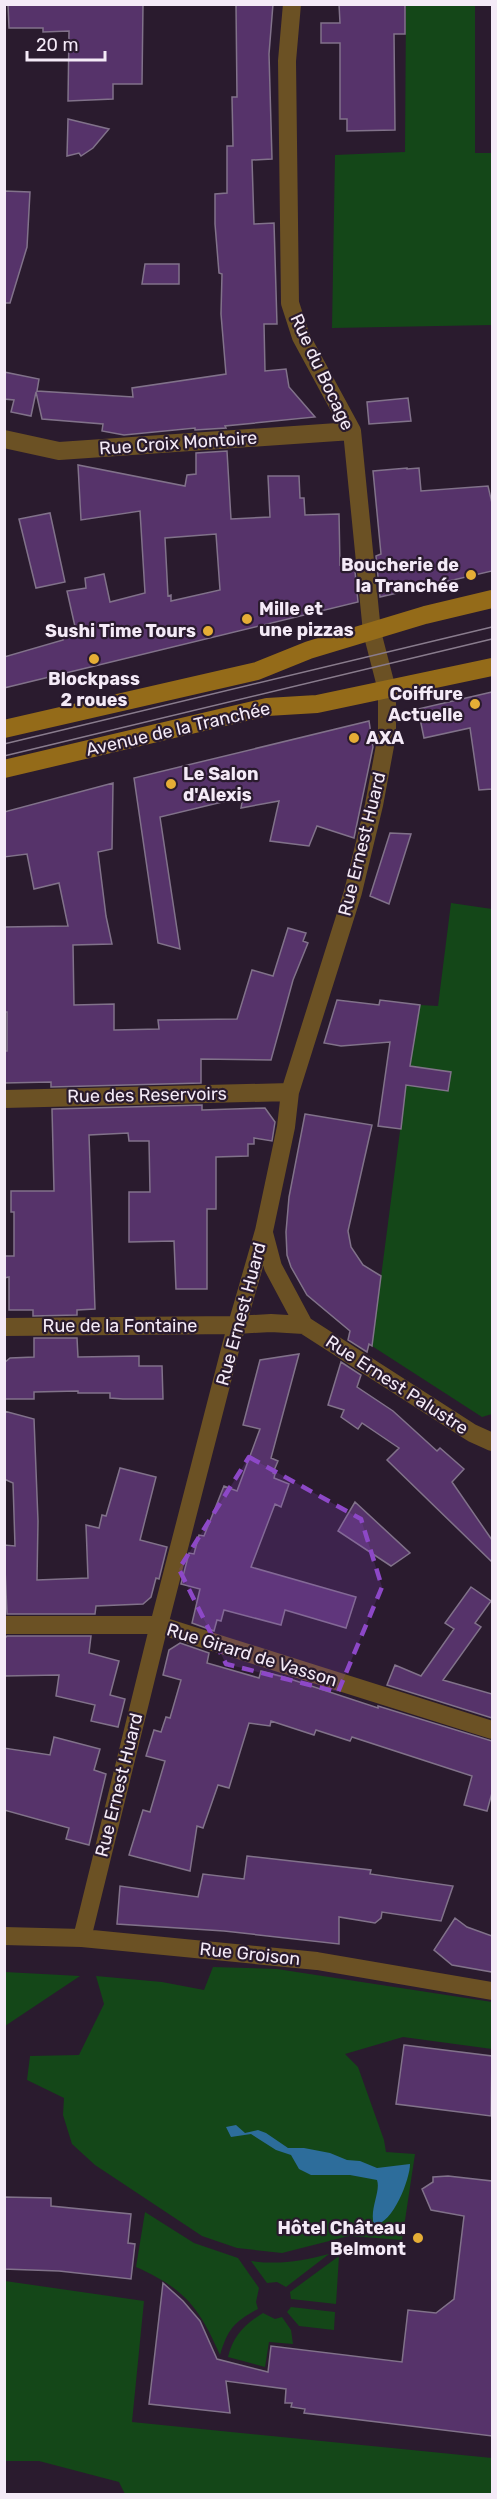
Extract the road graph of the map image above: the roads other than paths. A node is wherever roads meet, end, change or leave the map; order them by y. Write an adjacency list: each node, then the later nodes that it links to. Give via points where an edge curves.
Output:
1 (292, 4): 2 (street, Rue du Bocage, via 287,61 290,303 301,337)
2 (352, 431): 3 (street, Rue Croix Montoire, via 59,451); 5 (street, Rue du Bocage)
3 (4, 439)
4 (492, 599): 5 (main road)
5 (372, 632): 7 (street, Rue du Bocage); 8 (main road, via 309,650 257,671)
6 (492, 667): 7 (main road, Avenue de la Tranchée)
7 (387, 690): 9 (main road, Avenue de la Tranchée, via 318,704 267,707); 10 (street, Rue Ernest Huard, via 387,735 374,805 353,892)
8 (4, 729)
9 (4, 769)
10 (290, 1092): 11 (street, Rue des Reservoirs); 12 (street, Rue Ernest Huard)
11 (4, 1099)
12 (264, 1231): 13 (street, Rue Ernest Huard); 14 (street, Rue Ernest Palustre, via 273,1267)
13 (236, 1325): 14 (street, Rue Ernest Palustre); 15 (street, Rue de la Fontaine); 18 (street, Rue Ernest Huard)
14 (304, 1325): 16 (street, Rue Ernest Palustre)
15 (4, 1327)
16 (492, 1442)
17 (4, 1625): 18 (street, Rue Girard de Vasson)
18 (159, 1625): 19 (street, Rue Girard de Vasson); 21 (street, Rue Ernest Huard)
19 (492, 1730)
20 (4, 1936): 21 (street, Rue Groison)
21 (82, 1938): 22 (street, Rue Groison, via 317,1961)
22 (492, 1991)

